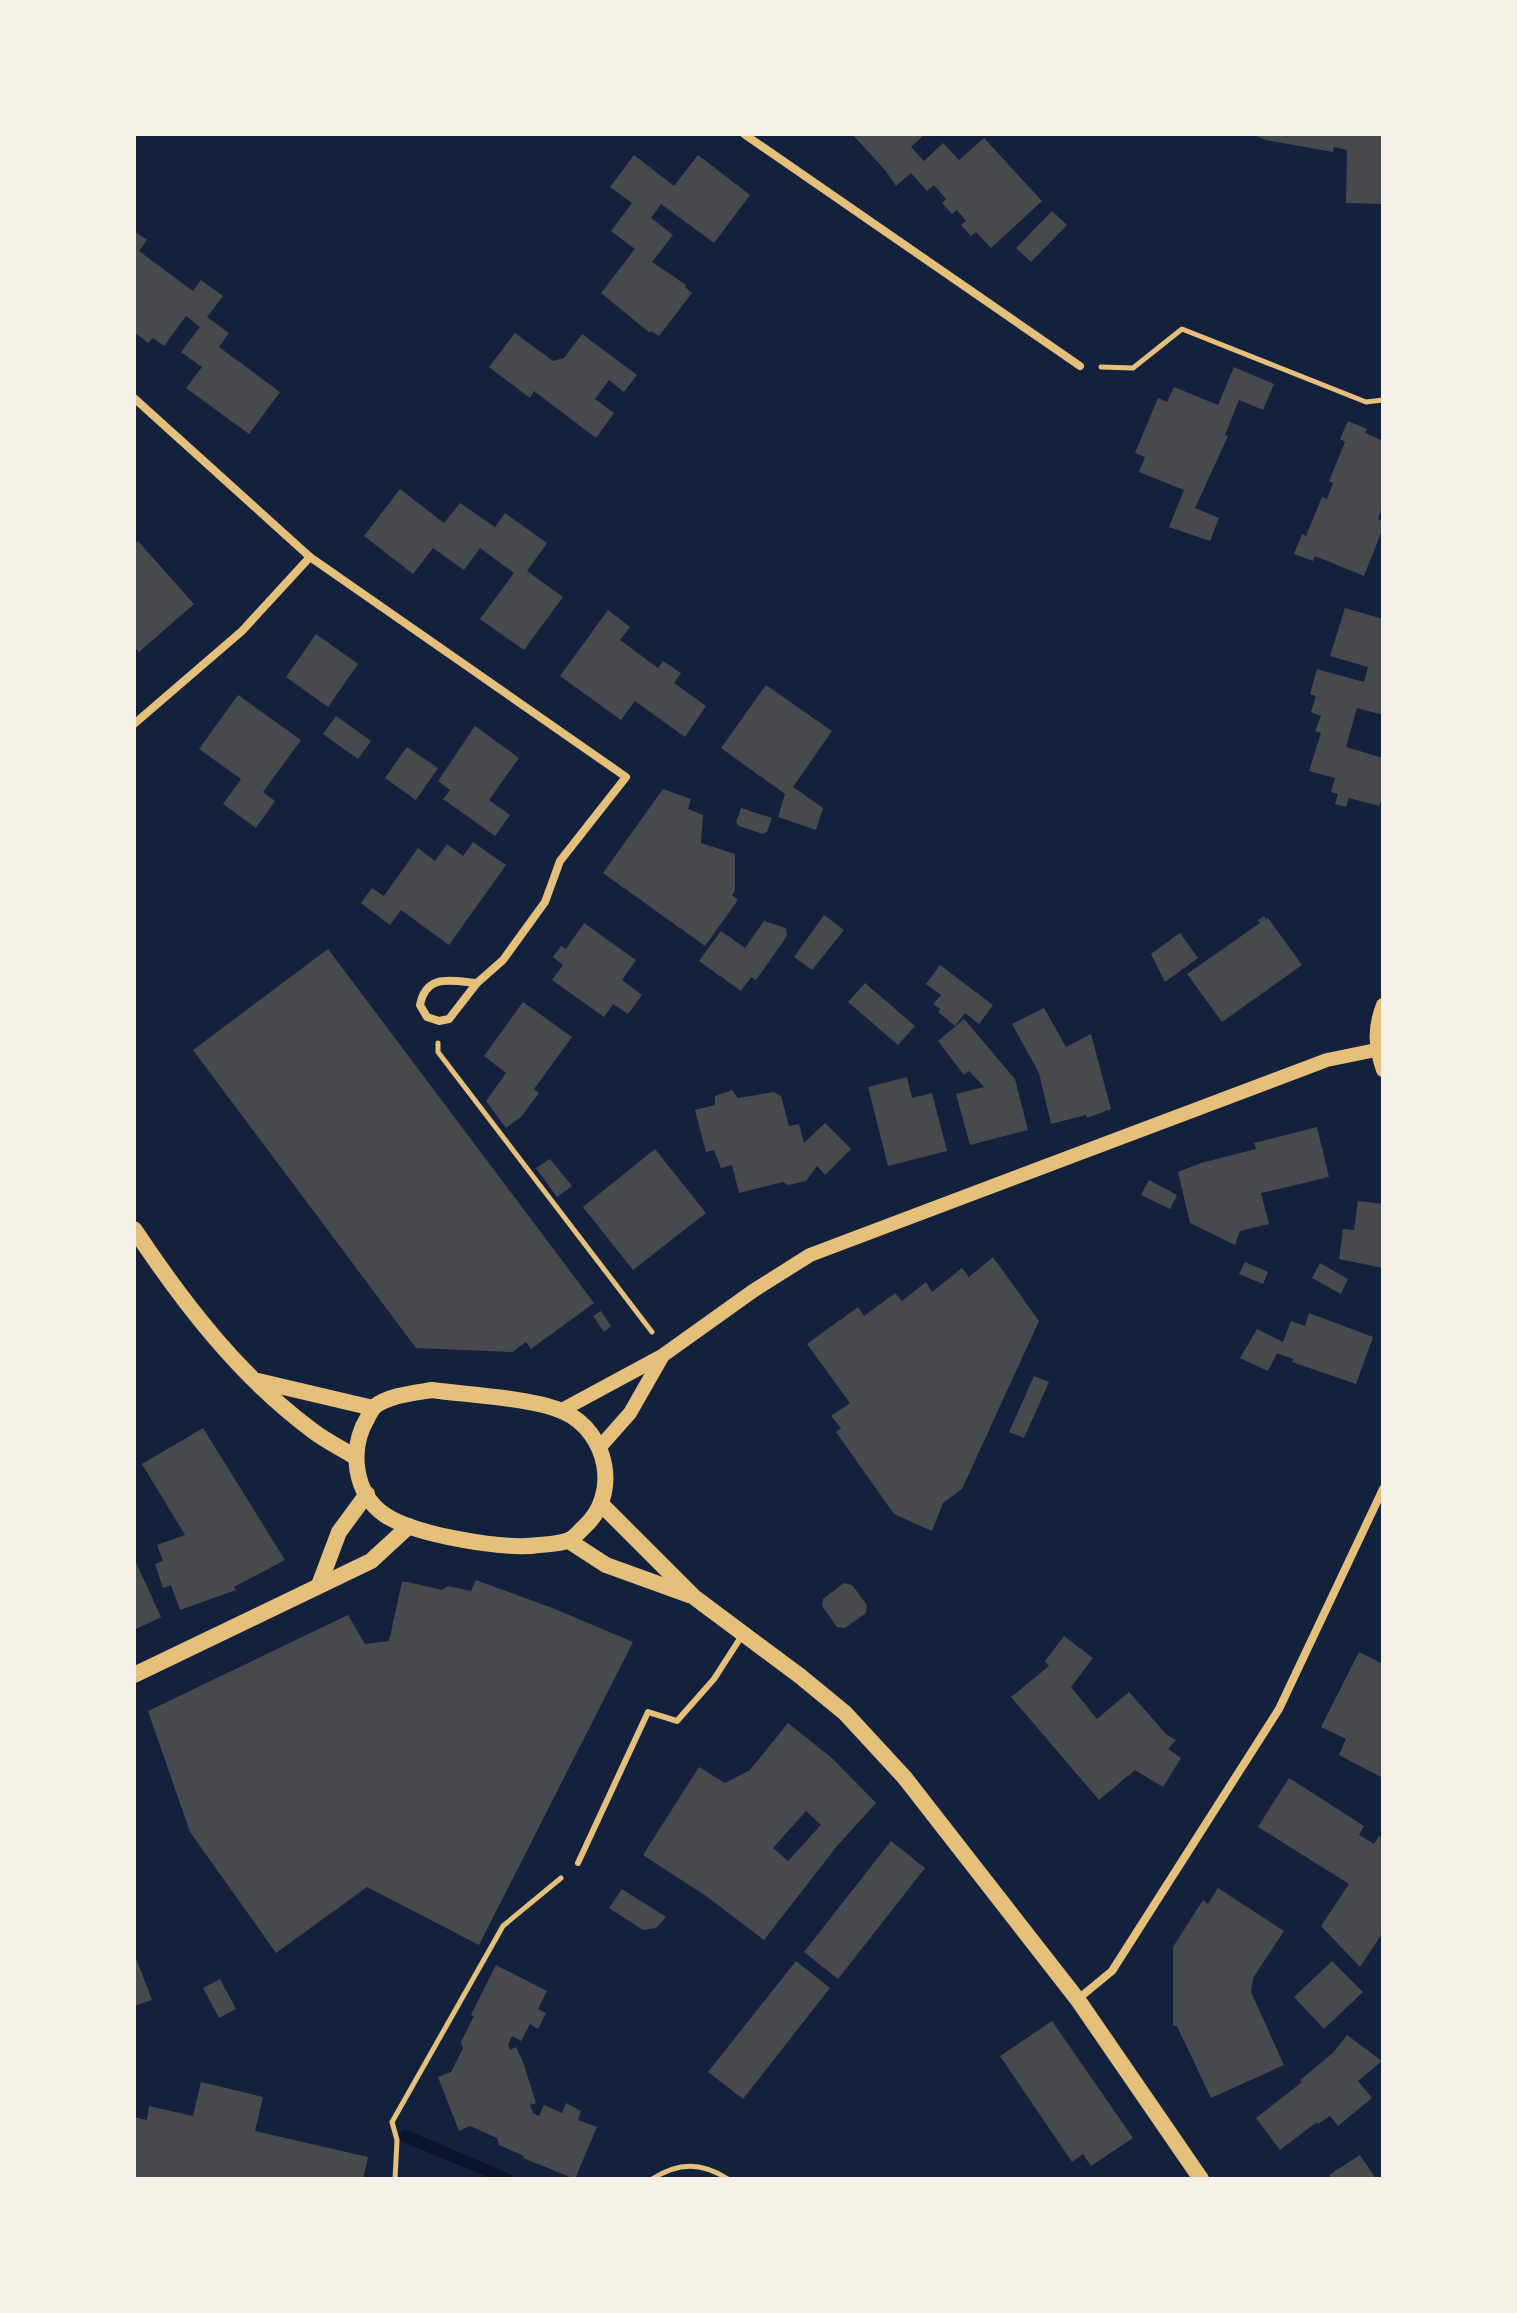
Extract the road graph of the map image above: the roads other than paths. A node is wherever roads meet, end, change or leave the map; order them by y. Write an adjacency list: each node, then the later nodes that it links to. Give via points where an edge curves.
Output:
1 (744, 134): 2 (street)
2 (1080, 366)
3 (134, 398): 4 (street)
4 (310, 557): 5 (street, via 242,631); 6 (street, via 626,777 560,861 545,902 503,960)
5 (134, 724)
6 (477, 983): 6 (street, via 449,1019 427,1017 420,1005 429,986 442,980)
7 (1383, 1005): 8 (street)
8 (1376, 1050): 9 (street); 11 (street, via 1327,1060 810,1255)
9 (1383, 1070)
10 (134, 1229): 12 (main road, via 173,1288)
11 (666, 1353): 14 (street); 15 (street, via 630,1413)
12 (257, 1381): 13 (main road); 16 (main road, via 313,1431)
13 (373, 1408): 14 (main road, via 432,1390); 16 (main road, via 359,1432)
14 (562, 1410): 15 (main road, via 587,1425)
15 (599, 1448): 19 (main road, via 607,1473)
16 (355, 1457): 18 (main road)
17 (1383, 1489): 27 (street, via 1279,1709 1112,1971)
18 (367, 1494): 20 (main road, via 384,1515); 22 (main road, via 339,1532)
19 (601, 1504): 21 (main road); 23 (main road)
20 (409, 1526): 21 (main road, via 462,1540 527,1547); 22 (main road, via 371,1561)
21 (569, 1541): 23 (main road, via 606,1565)
22 (319, 1585): 25 (main road)
23 (694, 1597): 24 (main road)
24 (743, 1634): 26 (lane, via 714,1679 677,1721 648,1712); 27 (main road, via 845,1713 905,1778)
25 (134, 1675)
26 (578, 1863)
27 (1078, 2000): 28 (main road)
28 (1201, 2179)

